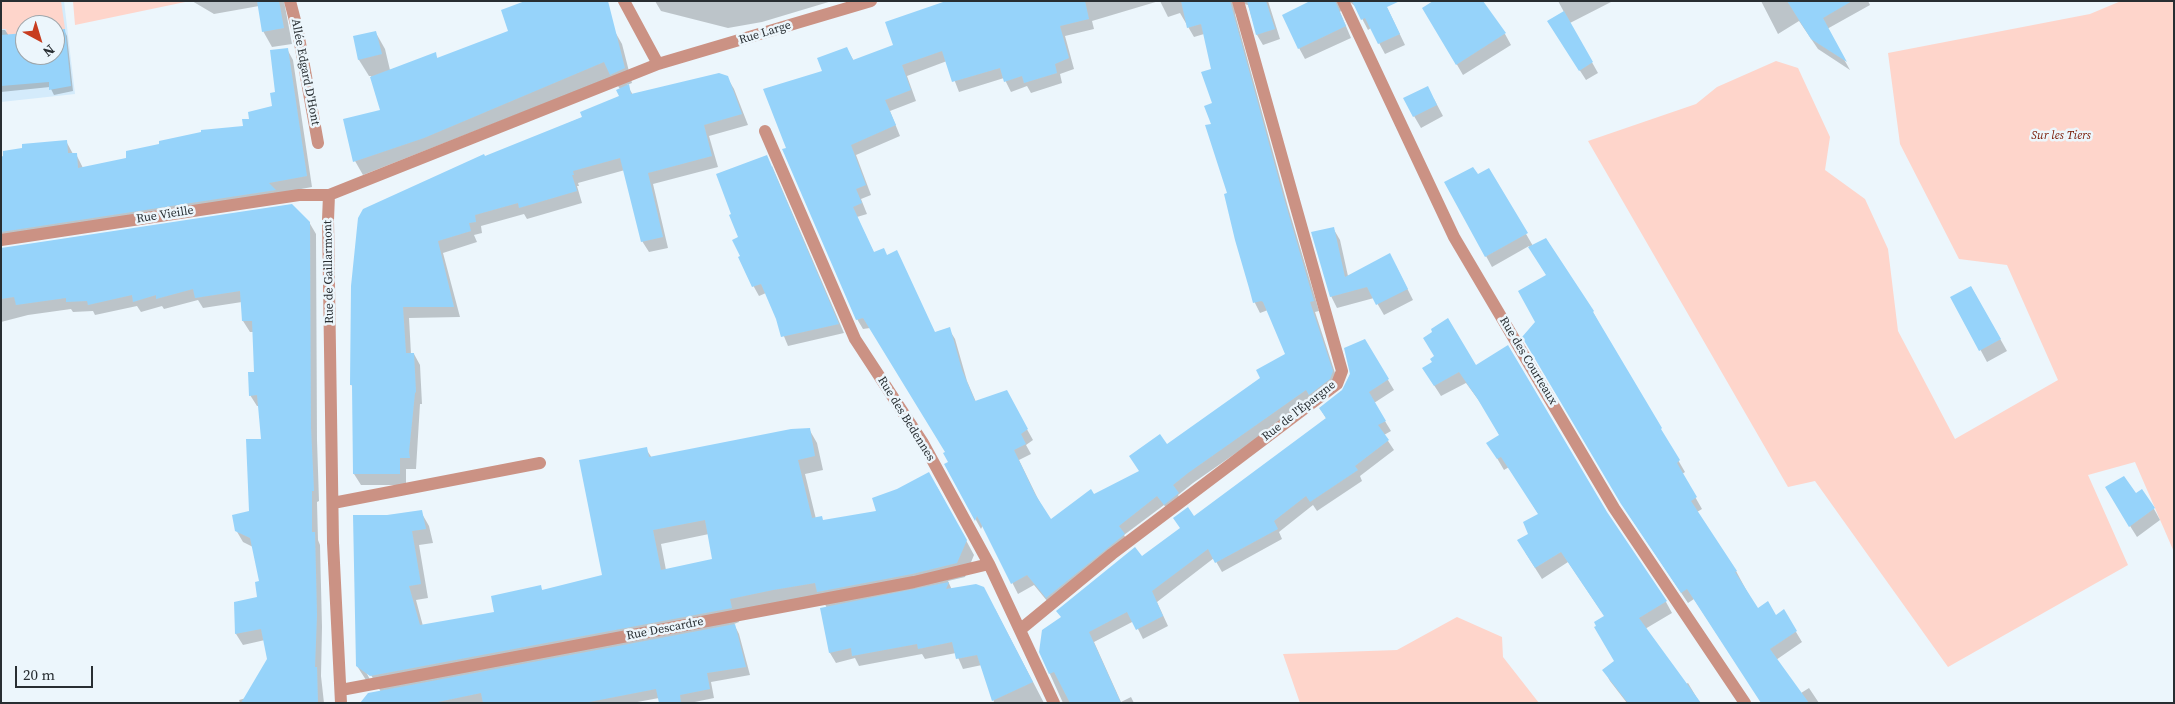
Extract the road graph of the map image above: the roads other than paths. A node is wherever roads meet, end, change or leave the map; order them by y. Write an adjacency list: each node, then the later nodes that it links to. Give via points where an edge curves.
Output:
1 (290, 1): 8 (street, Allée Edgard D'Hont)
2 (624, 1): 6 (street)
3 (871, 1): 6 (street, Rue Large)
4 (1238, 1): 14 (street, Rue de l'Épargne, via 1342,371 1337,384 1112,554)
5 (1343, 1): 17 (street, Rue des Courteaux, via 1454,237 1614,508)
6 (658, 64): 9 (street)
7 (764, 131): 13 (street, Rue des Bedennes, via 855,339 923,444)
8 (318, 143)
9 (330, 195): 10 (street, Rue Vieille, via 299,195); 12 (street, Rue de Gaillarmont)
10 (1, 240)
11 (540, 463): 12 (street)
12 (333, 503): 15 (street, Rue de Gaillarmont)
13 (989, 564): 14 (street, Rue des Bedennes); 15 (street, Rue Descardre, via 914,582)
14 (1021, 629): 16 (street, Rue des Bedennes)
15 (341, 697)
16 (1054, 703)
17 (1746, 703)

